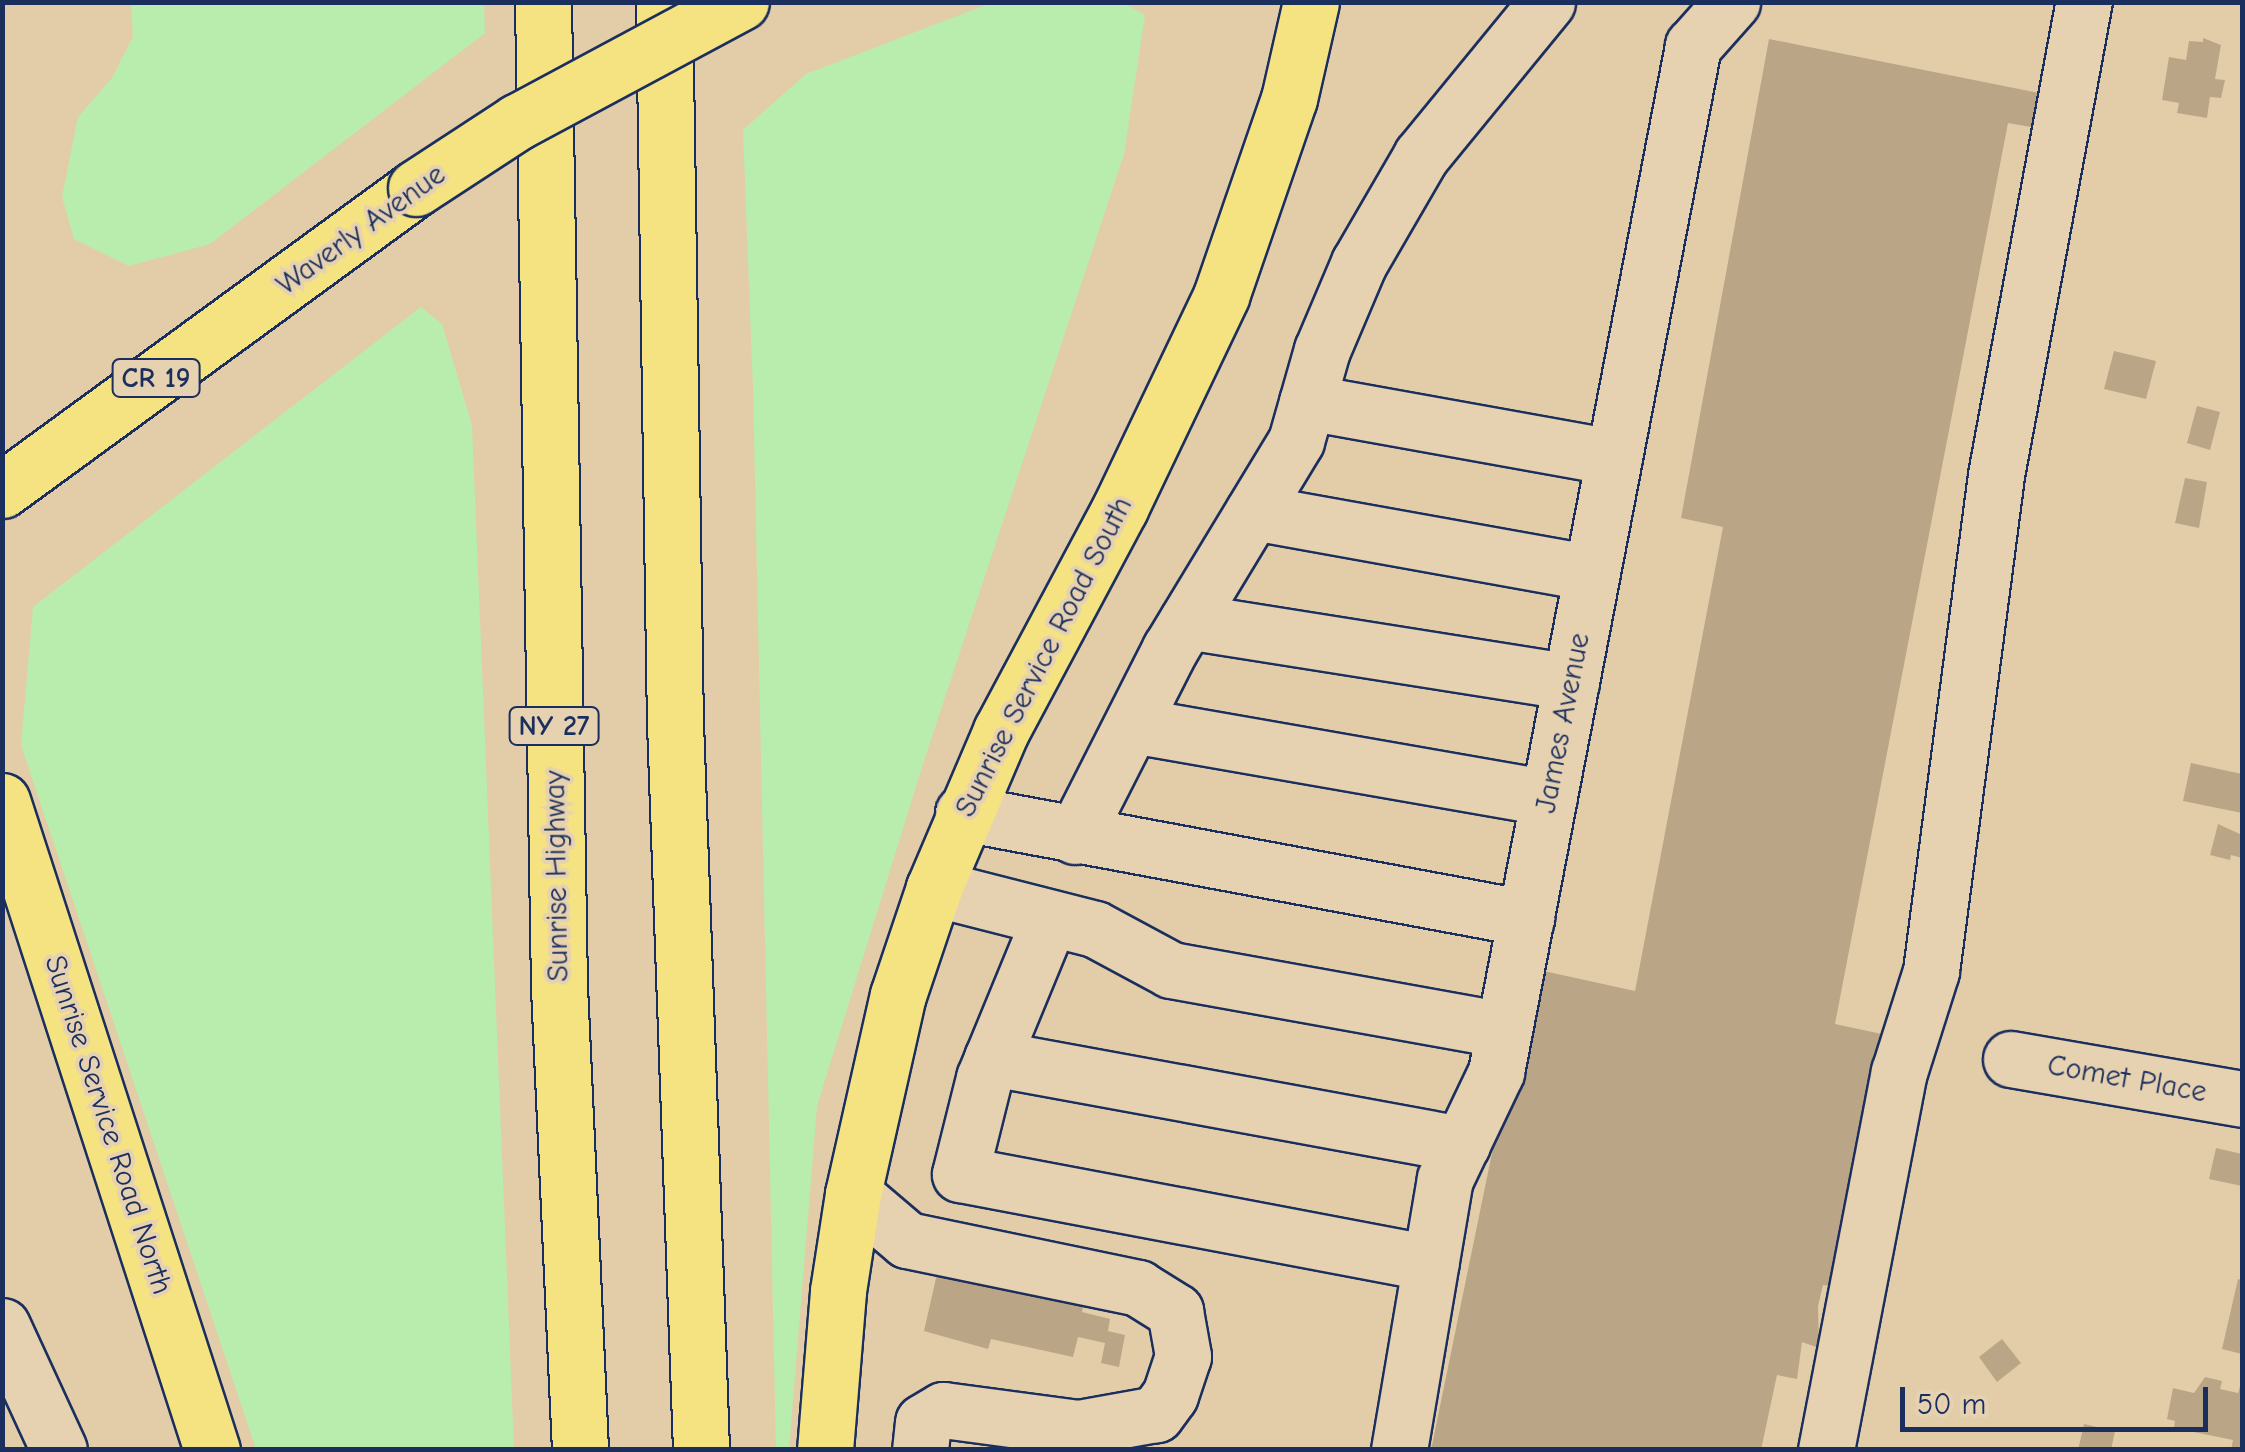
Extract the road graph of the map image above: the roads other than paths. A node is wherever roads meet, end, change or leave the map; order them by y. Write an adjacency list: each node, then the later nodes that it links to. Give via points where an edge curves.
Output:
1 (543, 2): 34 (main road, Sunrise Highway / NY 27, via 558,968)
2 (664, 2): 35 (main road, via 673,643)
3 (740, 2): 10 (main road, Waverly Avenue / CR 19, bridge, via 517,122)
4 (1311, 2): 18 (main road, Sunrise Service Road South, via 1284,116 1221,296)
5 (1546, 2): 8 (street, via 1421,156 1359,263)
6 (1732, 2): 9 (street, James Avenue, via 1693,46)
7 (2084, 2): 39 (street, via 1996,476 1931,971 1898,1072)
8 (1307, 402): 9 (street); 11 (street, via 1296,440)
9 (1614, 457): 12 (street, James Avenue)
10 (2, 490)
11 (1253, 512): 12 (street); 13 (street)
12 (1592, 572): 14 (street, James Avenue)
13 (1187, 621): 14 (street); 15 (street)
14 (1571, 682): 16 (street, James Avenue)
15 (1132, 725): 16 (street); 19 (street)
16 (1549, 798): 23 (street, James Avenue)
17 (2, 801): 20 (main road, Sunrise Service Road North)
18 (963, 813): 19 (street); 21 (main road, Sunrise Service Road South)
19 (1075, 836): 23 (street)
20 (17, 872): 33 (main road, Sunrise Service Road North)
21 (934, 888): 22 (street); 29 (main road, Sunrise Service Road South, via 898,996)
22 (1050, 918): 24 (street, via 1096,929 1171,970); 25 (street)
23 (1526, 918): 24 (street, James Avenue)
24 (1504, 1030): 28 (street, James Avenue, via 1496,1072)
25 (992, 1058): 28 (street); 30 (street, via 960,1174)
26 (2012, 1059): 27 (street, Comet Place)
27 (2242, 1099)
28 (1462, 1144): 30 (street, James Avenue, via 1445,1180)
29 (853, 1194): 36 (main road, Sunrise Service Road South); 37 (street, via 908,1240 1138,1288 1176,1311 1183,1356 1156,1414 1078,1428 942,1410 923,1422)
30 (1431, 1263): 38 (street, James Avenue)
31 (2, 1326): 32 (street)
32 (59, 1450)
33 (212, 1450)
34 (580, 1450)
35 (701, 1450)
36 (825, 1450)
37 (920, 1450)
38 (1399, 1450)
39 (1826, 1450)

